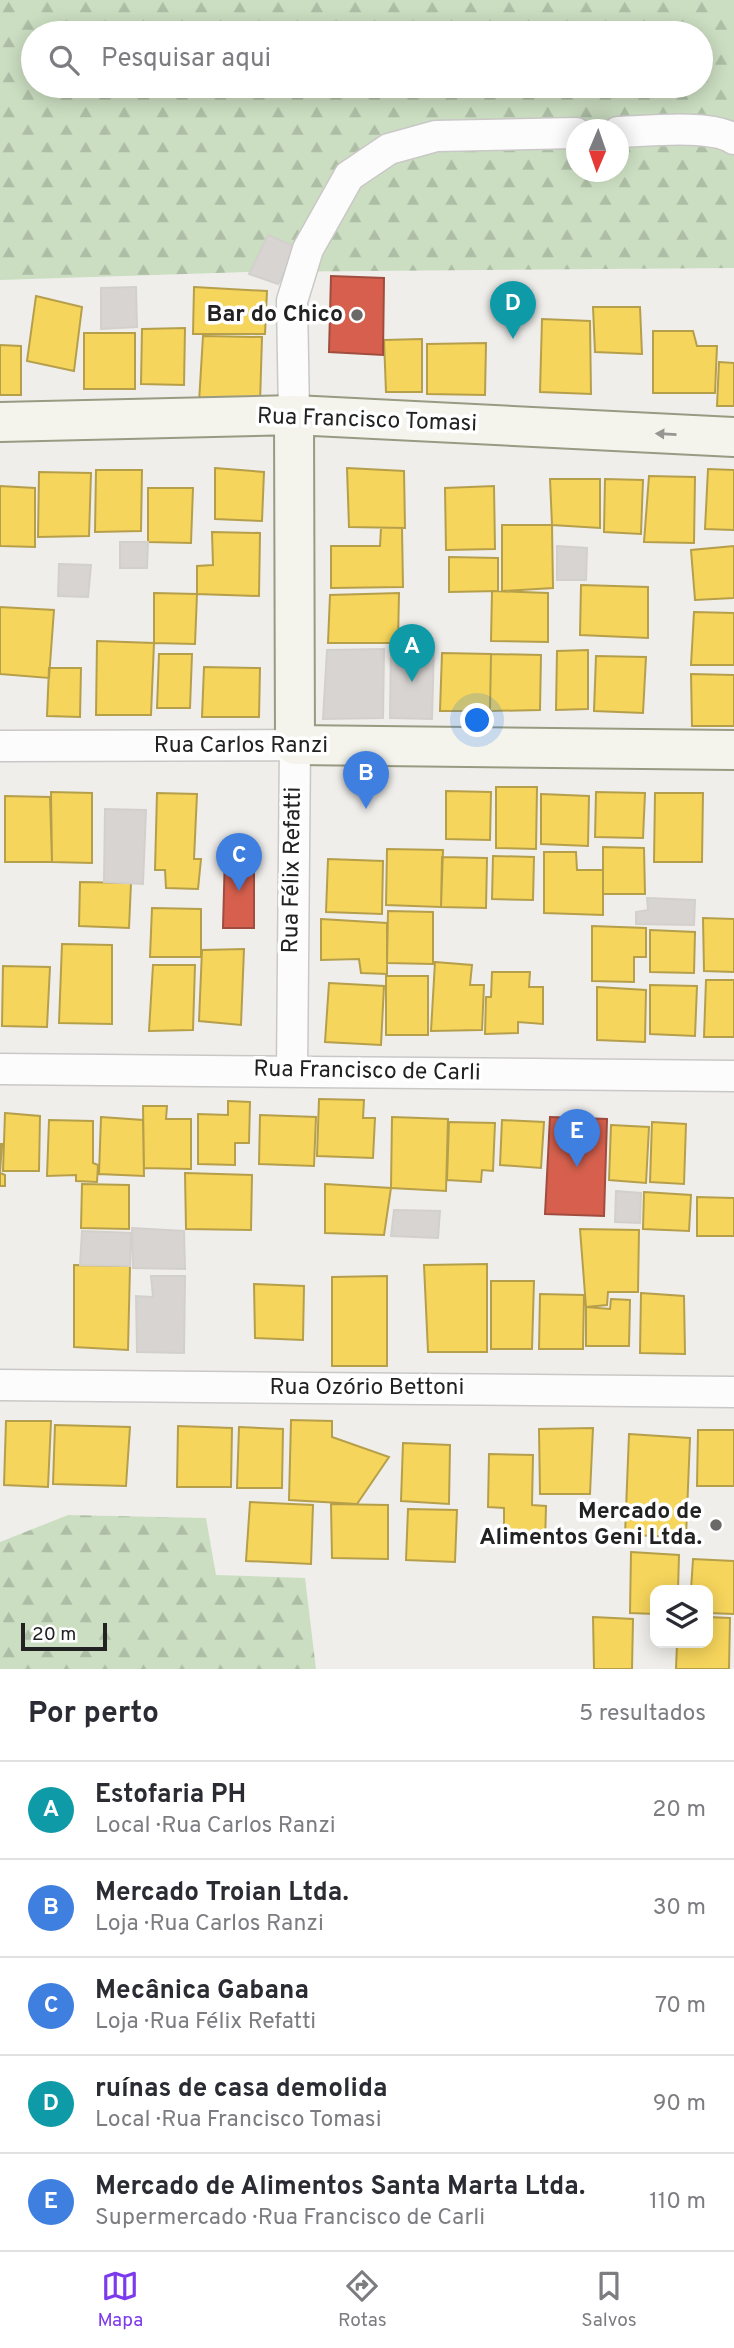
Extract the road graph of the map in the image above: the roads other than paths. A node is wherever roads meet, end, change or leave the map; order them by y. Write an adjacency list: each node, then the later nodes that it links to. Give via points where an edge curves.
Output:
1 (629, 132): 3 (street, via 690,130)
2 (566, 133): 4 (street, via 436,136 389,149 349,176 307,249 292,301)
3 (734, 139)
4 (294, 415): 5 (main road, Rua Francisco Tomasi); 6 (main road, Rua Francisco Tomasi, one-way to 4); 7 (main road, Rua Félix Refatti)
5 (0, 422)
6 (734, 437)
7 (295, 745): 8 (street, Rua Carlos Ranzi); 9 (main road, Rua Carlos Ranzi); 11 (street, Rua Félix Refatti)
8 (0, 746)
9 (734, 750)
10 (0, 1069): 11 (street, Rua Francisco de Carli)
11 (292, 1072): 12 (street, Rua Francisco de Carli)
12 (734, 1076)
13 (0, 1385): 14 (street, Rua Ozório Bettoni)
14 (734, 1392)

